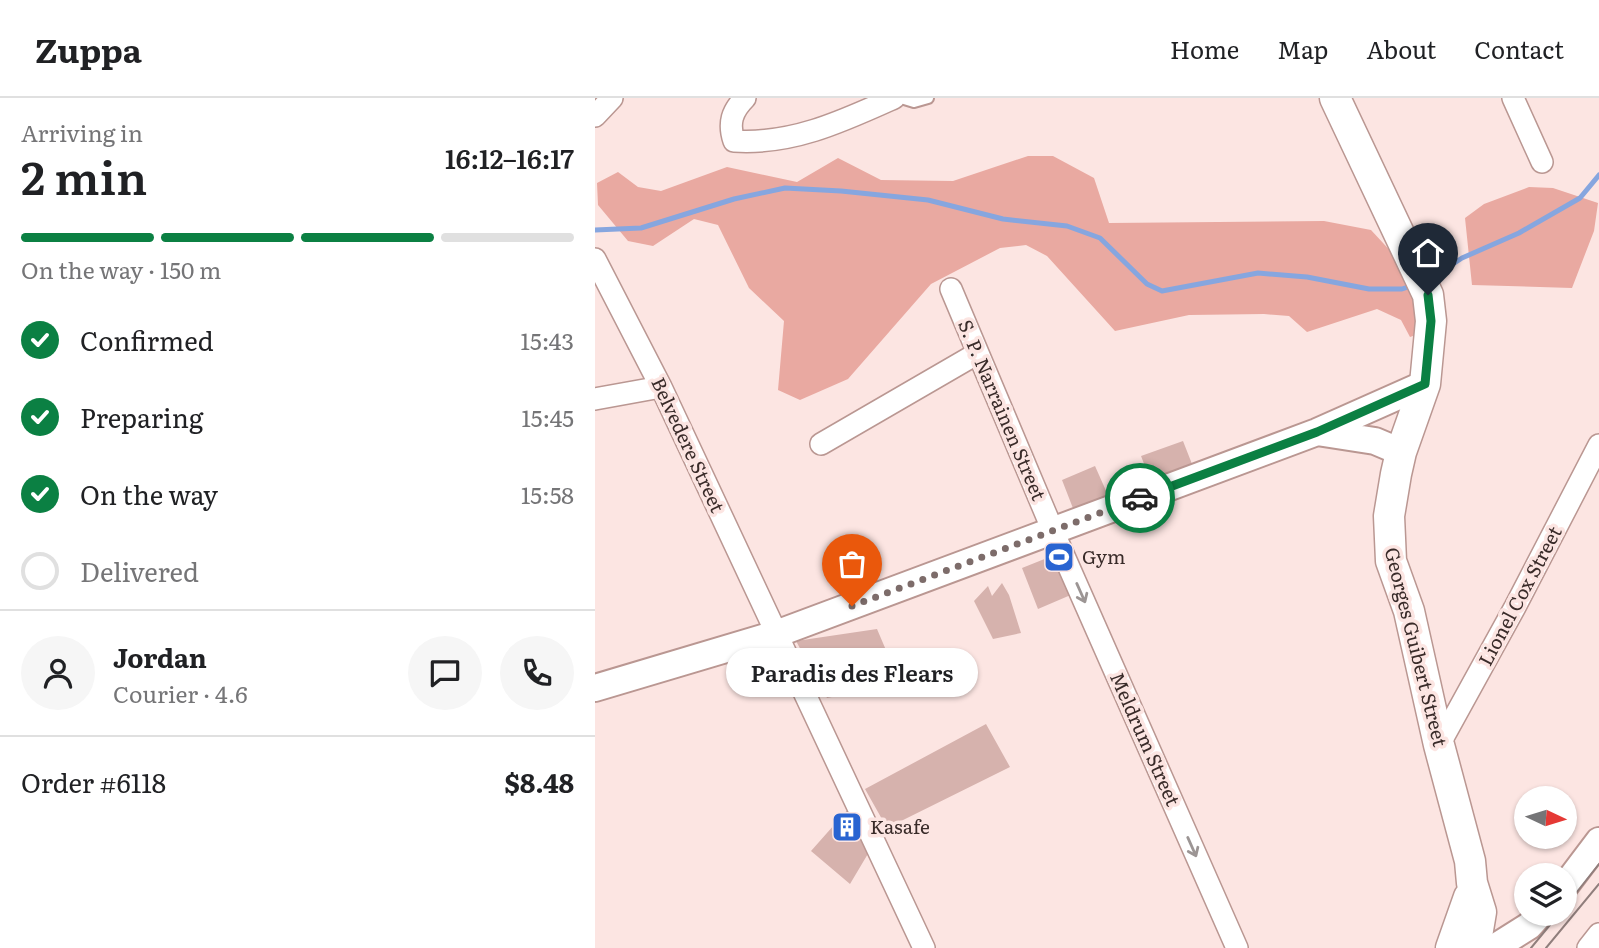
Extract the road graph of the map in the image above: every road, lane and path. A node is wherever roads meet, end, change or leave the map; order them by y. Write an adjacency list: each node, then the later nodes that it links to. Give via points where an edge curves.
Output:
1 (612, 98): 8 (street)
2 (745, 98): 3 (street, via 735,108 729,127 734,141 789,138 829,127)
3 (894, 98)
4 (901, 98): 5 (lane, via 914,102)
5 (927, 98)
6 (1335, 98): 13 (main road, Georges Guibert Street, via 1428,295 1431,321)
7 (1513, 98): 9 (street)
8 (595, 116)
9 (1542, 162)
10 (595, 259): 14 (street, Belvedere Street)
11 (951, 289): 12 (street, S. P. Narrainen Street)
12 (978, 353): 17 (street); 20 (street, S. P. Narrainen Street)
13 (1425, 384): 16 (street); 19 (main road, Georges Guibert Street)
14 (661, 387): 15 (street); 21 (street, Belvedere Street)
15 (595, 399)
16 (1317, 432): 19 (street, via 1375,441); 20 (street)
17 (821, 444)
18 (1599, 445): 23 (street, Lionel Cox Street)
19 (1401, 452): 23 (main road, Georges Guibert Street, via 1389,516 1391,561 1409,611)
20 (1053, 531): 21 (street); 32 (street, Meldrum Street, one-way to 32)
21 (776, 634): 22 (street); 31 (street, Belvedere Street)
22 (595, 688)
23 (1439, 745): 26 (main road, Georges Guibert Street, via 1465,838)
24 (1599, 841): 25 (street)
25 (1577, 870)
26 (1472, 883): 27 (main road, Georges Guibert Street); 33 (main road, Georges Guibert Street)
27 (1481, 912): 30 (street); 34 (main road, Georges Guibert Street)
28 (1529, 926): 30 (street)
29 (1599, 934): 35 (street)
30 (1504, 943)
31 (924, 948)
32 (1237, 948)
33 (1451, 948)
34 (1475, 948)
35 (1588, 948)

